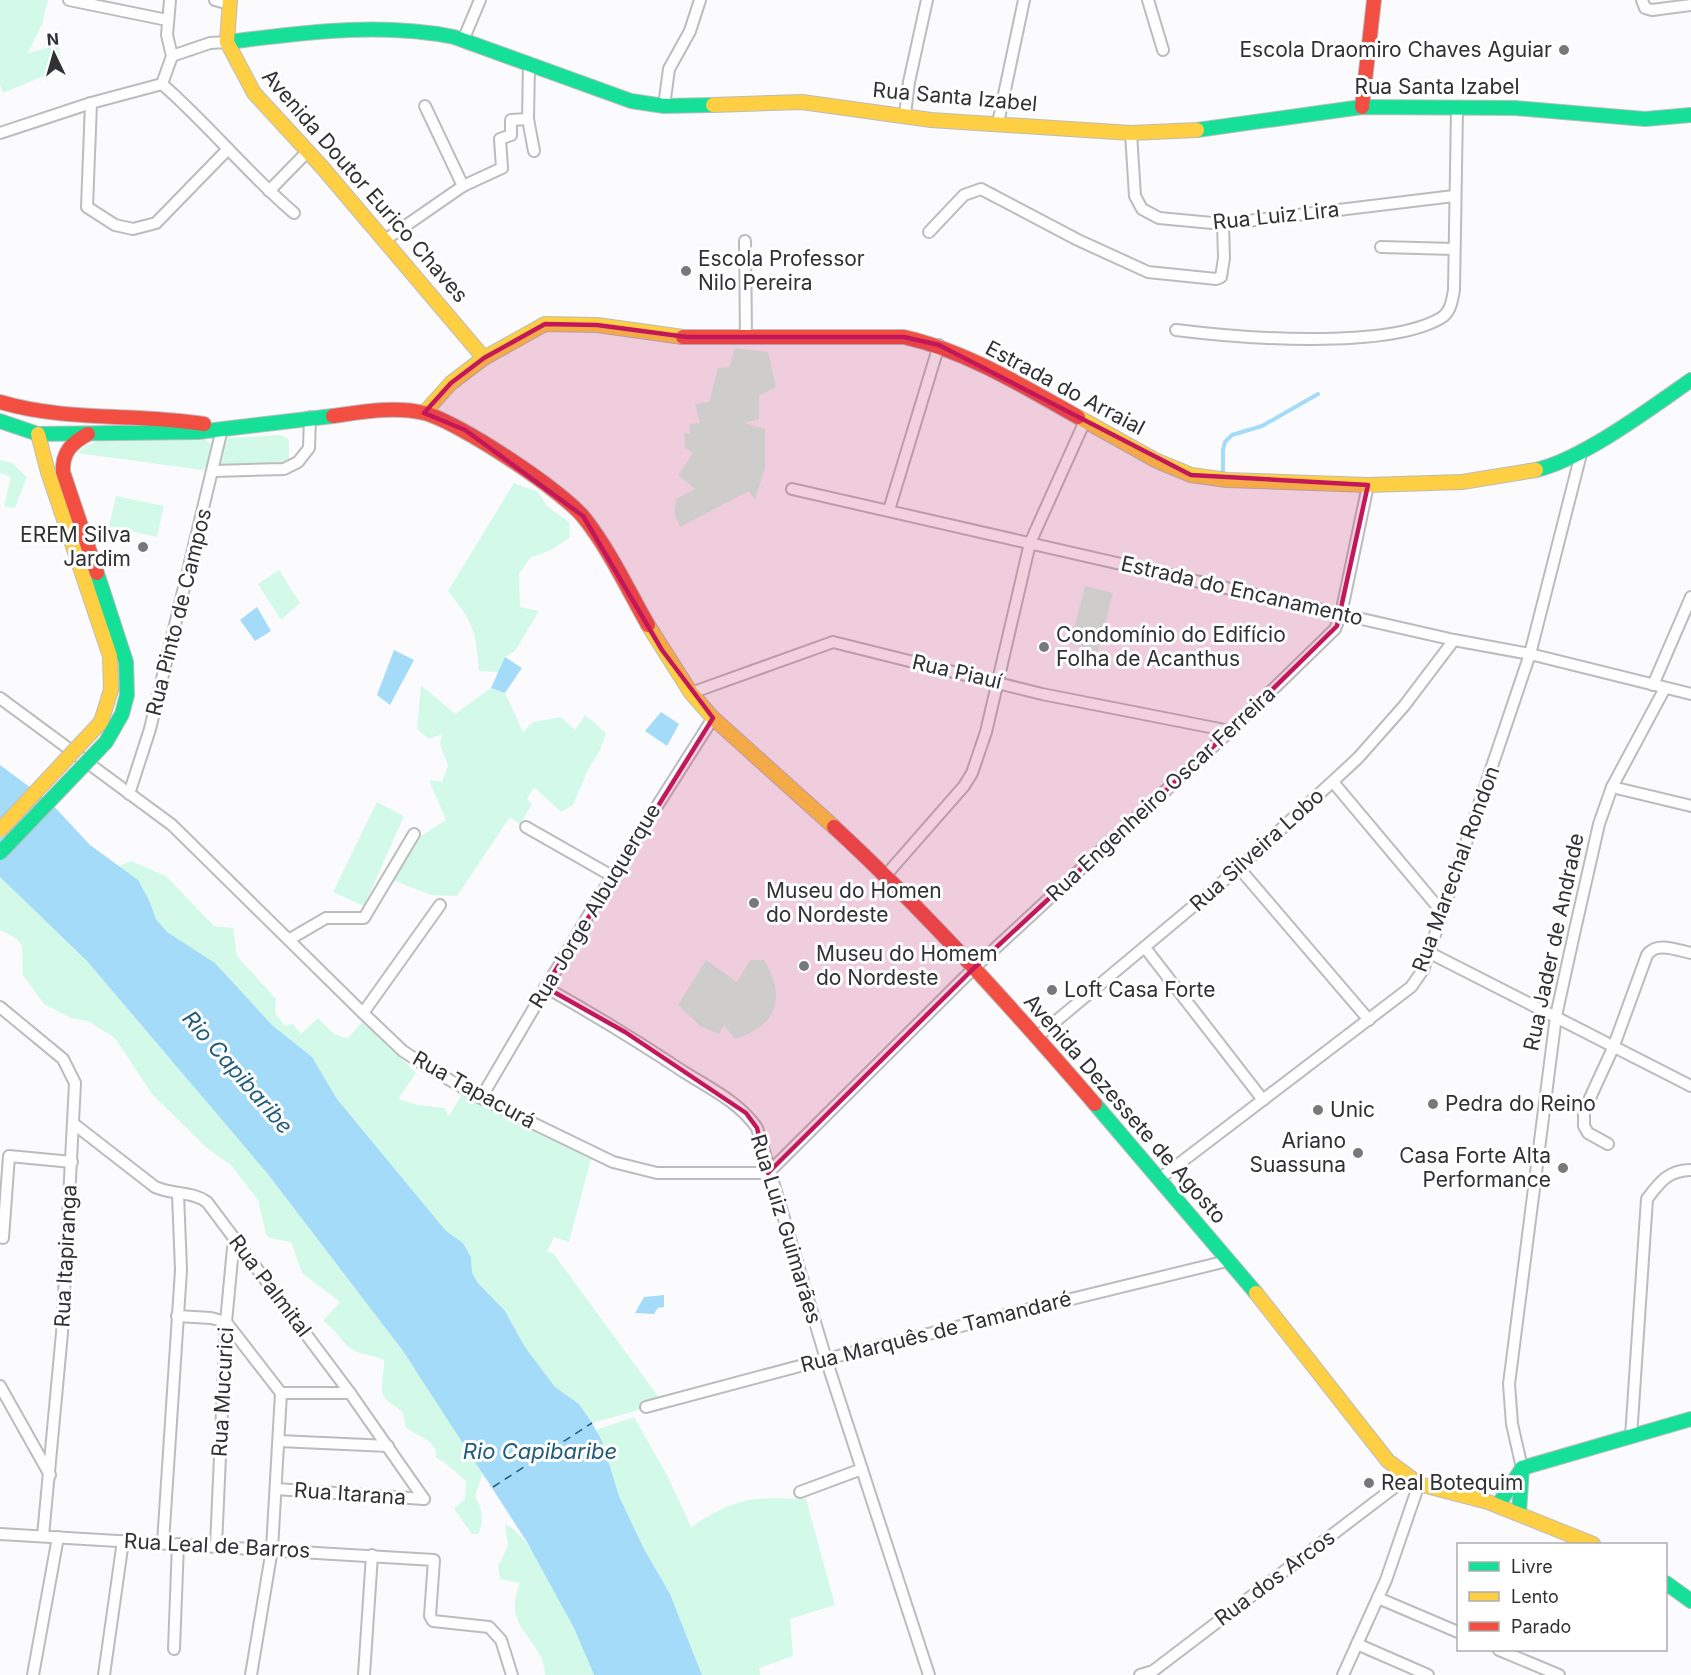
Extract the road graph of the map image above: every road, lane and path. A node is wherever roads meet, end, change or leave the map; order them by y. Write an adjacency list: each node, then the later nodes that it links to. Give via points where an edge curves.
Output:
1 (69, 0): 13 (street)
2 (170, 0): 13 (street)
3 (215, 0): 11 (street)
4 (480, 0): 14 (street)
5 (700, 0): 22 (street, via 690,31 669,69)
6 (927, 0): 25 (street)
7 (1024, 0): 28 (street)
8 (1148, 0): 16 (street)
9 (1374, 0): 23 (main road)
10 (1642, 0): 12 (street, via 1645,8 1652,10)
11 (230, 2): 15 (main road)
12 (1691, 5)
13 (167, 20): 17 (street)
14 (464, 38): 15 (main road, Rua Santa Izabel, via 427,31 330,31); 18 (main road, Rua Santa Izabel)
15 (227, 42): 17 (street, via 202,45); 33 (main road, Avenida Doutor Eurico Chaves, via 254,93)
16 (1163, 50)
17 (172, 56): 19 (street)
18 (529, 65): 22 (main road, Rua Santa Izabel, via 622,98); 27 (street)
19 (162, 84): 20 (street); 31 (street)
20 (91, 103): 29 (street); 31 (street, via 87,207 115,225 132,229 156,223)
21 (425, 106): 34 (street)
22 (664, 106): 25 (main road, Rua Santa Izabel, via 792,101)
23 (1362, 107): 24 (main road, Rua Santa Izabel); 30 (main road, Rua Santa Izabel, via 1185,132)
24 (1457, 109): 26 (main road, Rua Santa Izabel, via 1555,110 1645,119); 36 (street)
25 (904, 115): 28 (main road, Rua Santa Izabel)
26 (1691, 115)
27 (528, 119): 32 (street); 34 (street, via 511,120 511,135 500,139 502,168)
28 (998, 123): 30 (main road, Rua Santa Izabel)
29 (0, 133)
30 (1131, 133): 38 (street, Rua Luiz Lira, via 1135,196 1142,209 1160,218)
31 (228, 149): 35 (street)
32 (534, 151)
33 (308, 152): 35 (street); 40 (main road, Avenida Doutor Eurico Chaves)
34 (463, 186): 40 (street)
35 (269, 191): 37 (street)
36 (1454, 196): 38 (street, Rua Luiz Lira); 43 (street)
37 (294, 213)
38 (1223, 224): 39 (street, via 1224,268 1216,279 1148,272 981,189 964,195)
39 (928, 232)
40 (385, 240): 47 (main road, Avenida Doutor Eurico Chaves)
41 (745, 241): 45 (street)
42 (1381, 248): 43 (street)
43 (1454, 249): 44 (street, via 1452,301 1448,311 1441,318 1414,327 1352,338 1233,337)
44 (1176, 330)
45 (746, 337): 46 (main road, Estrada do Arraial, via 904,337); 47 (main road, Estrada do Arraial, via 687,337 597,325 545,324)
46 (939, 345): 54 (main road, Estrada do Arraial, via 1022,385); 62 (street)
47 (484, 358): 50 (main road, Estrada do Arraial, via 451,383)
48 (1691, 380): 58 (main road, Estrada do Arraial)
49 (0, 402): 51 (main road, Avenida Dezessete de Agosto, via 37,412)
50 (424, 413): 52 (main road, Avenida Dezessete de Agosto, via 378,410); 71 (main road, Avenida Dezessete de Agosto, via 465,430 583,516)
51 (122, 415): 55 (main road, Avenida Dezessete de Agosto); 57 (main road)
52 (310, 417): 55 (main road, Avenida Dezessete de Agosto); 59 (street, via 309,448 291,467)
53 (0, 421): 57 (main road, Avenida Dezessete de Agosto)
54 (1084, 423): 60 (main road, Estrada do Arraial, via 1157,462 1191,475); 63 (street)
55 (222, 429): 56 (main road, Avenida Dezessete de Agosto); 59 (street, Rua Pinto de Campos)
56 (89, 433): 57 (main road, Avenida Dezessete de Agosto); 83 (main road, bridge, via 68,447 63,472 126,662 126,707 106,742)
57 (38, 434): 81 (main road, bridge, via 110,656 113,677 110,701 101,722)
58 (1582, 450): 60 (main road, Estrada do Arraial, via 1540,469 1497,478); 67 (street, Rua Marechal Rondon)
59 (214, 471): 78 (street, Rua Pinto de Campos, via 150,729)
60 (1368, 485): 65 (street)
61 (792, 489): 62 (street, Estrada do Encanamento)
62 (890, 510): 63 (street, Estrada do Encanamento)
63 (1030, 543): 65 (street, Estrada do Encanamento); 68 (street)
64 (1691, 597): 69 (street)
65 (1341, 614): 66 (street, Estrada do Encanamento); 75 (street, Rua Engenheiro Oscar Ferreira, via 1335,629)
66 (1454, 640): 67 (street, Estrada do Encanamento); 76 (street, Rua Silveira Lobo, via 1404,706)
67 (1530, 654): 69 (street, Estrada do Encanamento); 88 (street, Rua Marechal Rondon)
68 (998, 681): 71 (street, Rua Piauí, via 833,642); 75 (street, Rua Piauí, via 1042,694); 85 (street, via 972,773)
69 (1653, 685): 70 (street, Estrada do Encanamento)
70 (1665, 688): 72 (street, Estrada do Encanamento); 77 (street, Rua Jader de Andrade)
71 (691, 693): 74 (main road, Avenida Dezessete de Agosto)
72 (1691, 694)
73 (0, 698): 78 (street, Rua Tapacurá)
74 (713, 718): 85 (main road, Avenida Dezessete de Agosto); 86 (street, Rua Jorge Albuquerque)
75 (1230, 731): 93 (street, Rua Engenheiro Oscar Ferreira)
76 (1333, 782): 84 (street, Rua Silveira Lobo); 88 (street)
77 (1612, 787): 79 (street); 97 (street, Rua Jader de Andrade, via 1599,824)
78 (129, 794): 89 (street, Rua Tapacurá, via 172,825 247,902)
79 (1691, 806)
80 (526, 827): 86 (street)
81 (0, 830)
82 (414, 834): 89 (street, via 364,918 326,918)
83 (0, 853)
84 (1239, 868): 90 (street, Rua Silveira Lobo); 98 (street)
85 (886, 874): 93 (main road, Avenida Dezessete de Agosto)
86 (612, 876): 94 (street, Rua Jorge Albuquerque)
87 (440, 905): 96 (street)
88 (1442, 912): 91 (street, Rua Marechal Rondon)
89 (290, 939): 96 (street, Rua Tapacurá)
90 (1146, 949): 99 (street, Rua Silveira Lobo); 103 (street)
91 (1430, 953): 97 (street); 98 (street, Rua Marechal Rondon, via 1411,987)
92 (1691, 953): 100 (street, via 1660,947 1650,951)
93 (974, 968): 99 (main road, Avenida Dezessete de Agosto); 110 (street, Rua Engenheiro Oscar Ferreira)
94 (545, 987): 102 (street, Rua Jorge Albuquerque); 110 (street, Rua Luiz Guimarães, via 625,1032 746,1113 757,1128)
95 (0, 1007): 104 (street, Rua Itapiranga, via 63,1059 75,1083)
96 (363, 1013): 102 (street, Rua Tapacurá, via 403,1051)
97 (1556, 1016): 100 (street); 127 (street, Rua Jader de Andrade, via 1509,1384 1512,1424)
98 (1369, 1020): 103 (street, Rua Marechal Rondon)
99 (1037, 1037): 111 (main road, Avenida Dezessete de Agosto)
100 (1614, 1048): 101 (street); 105 (street, via 1583,1118 1588,1133)
101 (1691, 1086)
102 (481, 1098): 110 (street, Rua Tapacurá, via 612,1162 657,1173)
103 (1263, 1100): 111 (street, Rua Marechal Rondon)
104 (74, 1124): 108 (street, Rua Itapiranga); 112 (street, Rua Palmital, via 155,1187)
105 (1608, 1144)
106 (0, 1149): 107 (street)
107 (11, 1156): 108 (street); 113 (street)
108 (72, 1162): 129 (street, Rua Itapiranga)
109 (1691, 1170): 124 (street, via 1663,1178 1647,1199)
110 (768, 1173): 118 (street, Rua Luiz Guimarães)
111 (1160, 1179): 115 (main road, Avenida Dezessete de Agosto)
112 (177, 1194): 114 (street, Rua Palmital, via 202,1198); 116 (street, via 181,1236)
113 (3, 1238)
114 (234, 1238): 117 (street, Rua Mucurici); 121 (street, Rua Palmital)
115 (1227, 1261): 118 (street, Rua Marquês de Tamandaré); 130 (main road, Avenida Dezessete de Agosto, via 1275,1315 1388,1461)
116 (177, 1316): 117 (street); 140 (street)
117 (226, 1322): 120 (street); 143 (street, Rua Mucurici)
118 (826, 1359): 122 (street, Rua Marquês de Tamandaré); 128 (street, Rua Luiz Guimarães)
119 (0, 1386): 129 (street)
120 (281, 1393): 121 (street); 125 (street)
121 (350, 1393): 126 (street, Rua Palmital)
122 (646, 1407)
123 (1691, 1419): 124 (main road)
124 (1631, 1437): 127 (main road)
125 (279, 1441): 126 (street); 131 (street)
126 (388, 1446): 133 (street, Rua Palmital)
127 (1522, 1468): 134 (main road); 135 (main road, Rua Jader de Andrade)
128 (862, 1469): 132 (street); 159 (street, Rua Luiz Guimarães)
129 (50, 1475): 137 (street, Rua Itapiranga)
130 (1414, 1480): 134 (main road, Avenida Dezessete de Agosto); 147 (street); 153 (street, Rua dos Arcos)
131 (276, 1489): 133 (street, Rua Itarana); 144 (street)
132 (800, 1491)
133 (424, 1499)
134 (1498, 1505): 135 (main road, Avenida Dezessete de Agosto)
135 (1519, 1513): 141 (main road, Avenida Dezessete de Agosto)
136 (0, 1534): 137 (street, Rua Leal de Barros)
137 (43, 1536): 138 (street, Rua Leal de Barros)
138 (58, 1537): 139 (street, Rua Leal de Barros); 154 (street)
139 (123, 1541): 140 (street, Rua Leal de Barros); 155 (street)
140 (163, 1543): 142 (street, Rua Leal de Barros)
141 (1588, 1543)
142 (178, 1544): 143 (street, Rua Leal de Barros); 151 (street)
143 (216, 1546): 144 (street, Rua Leal de Barros)
144 (272, 1550): 145 (street, Rua Leal de Barros); 156 (street)
145 (372, 1555): 157 (street); 158 (street, Rua Leal de Barros, via 434,1560 430,1616 438,1623 489,1627 501,1640)
146 (1667, 1583): 148 (main road)
147 (1378, 1598): 149 (street); 150 (street)
148 (1691, 1601)
149 (1457, 1632)
150 (1357, 1644): 161 (street); 162 (street)
151 (174, 1649)
152 (1501, 1651): 163 (street)
153 (1155, 1673): 160 (street, Rua dos Arcos)
154 (33, 1675)
155 (104, 1675)
156 (251, 1675)
157 (363, 1675)
158 (512, 1675)
159 (929, 1675)
160 (1140, 1675)
161 (1343, 1675)
162 (1428, 1675)
163 (1559, 1675)

